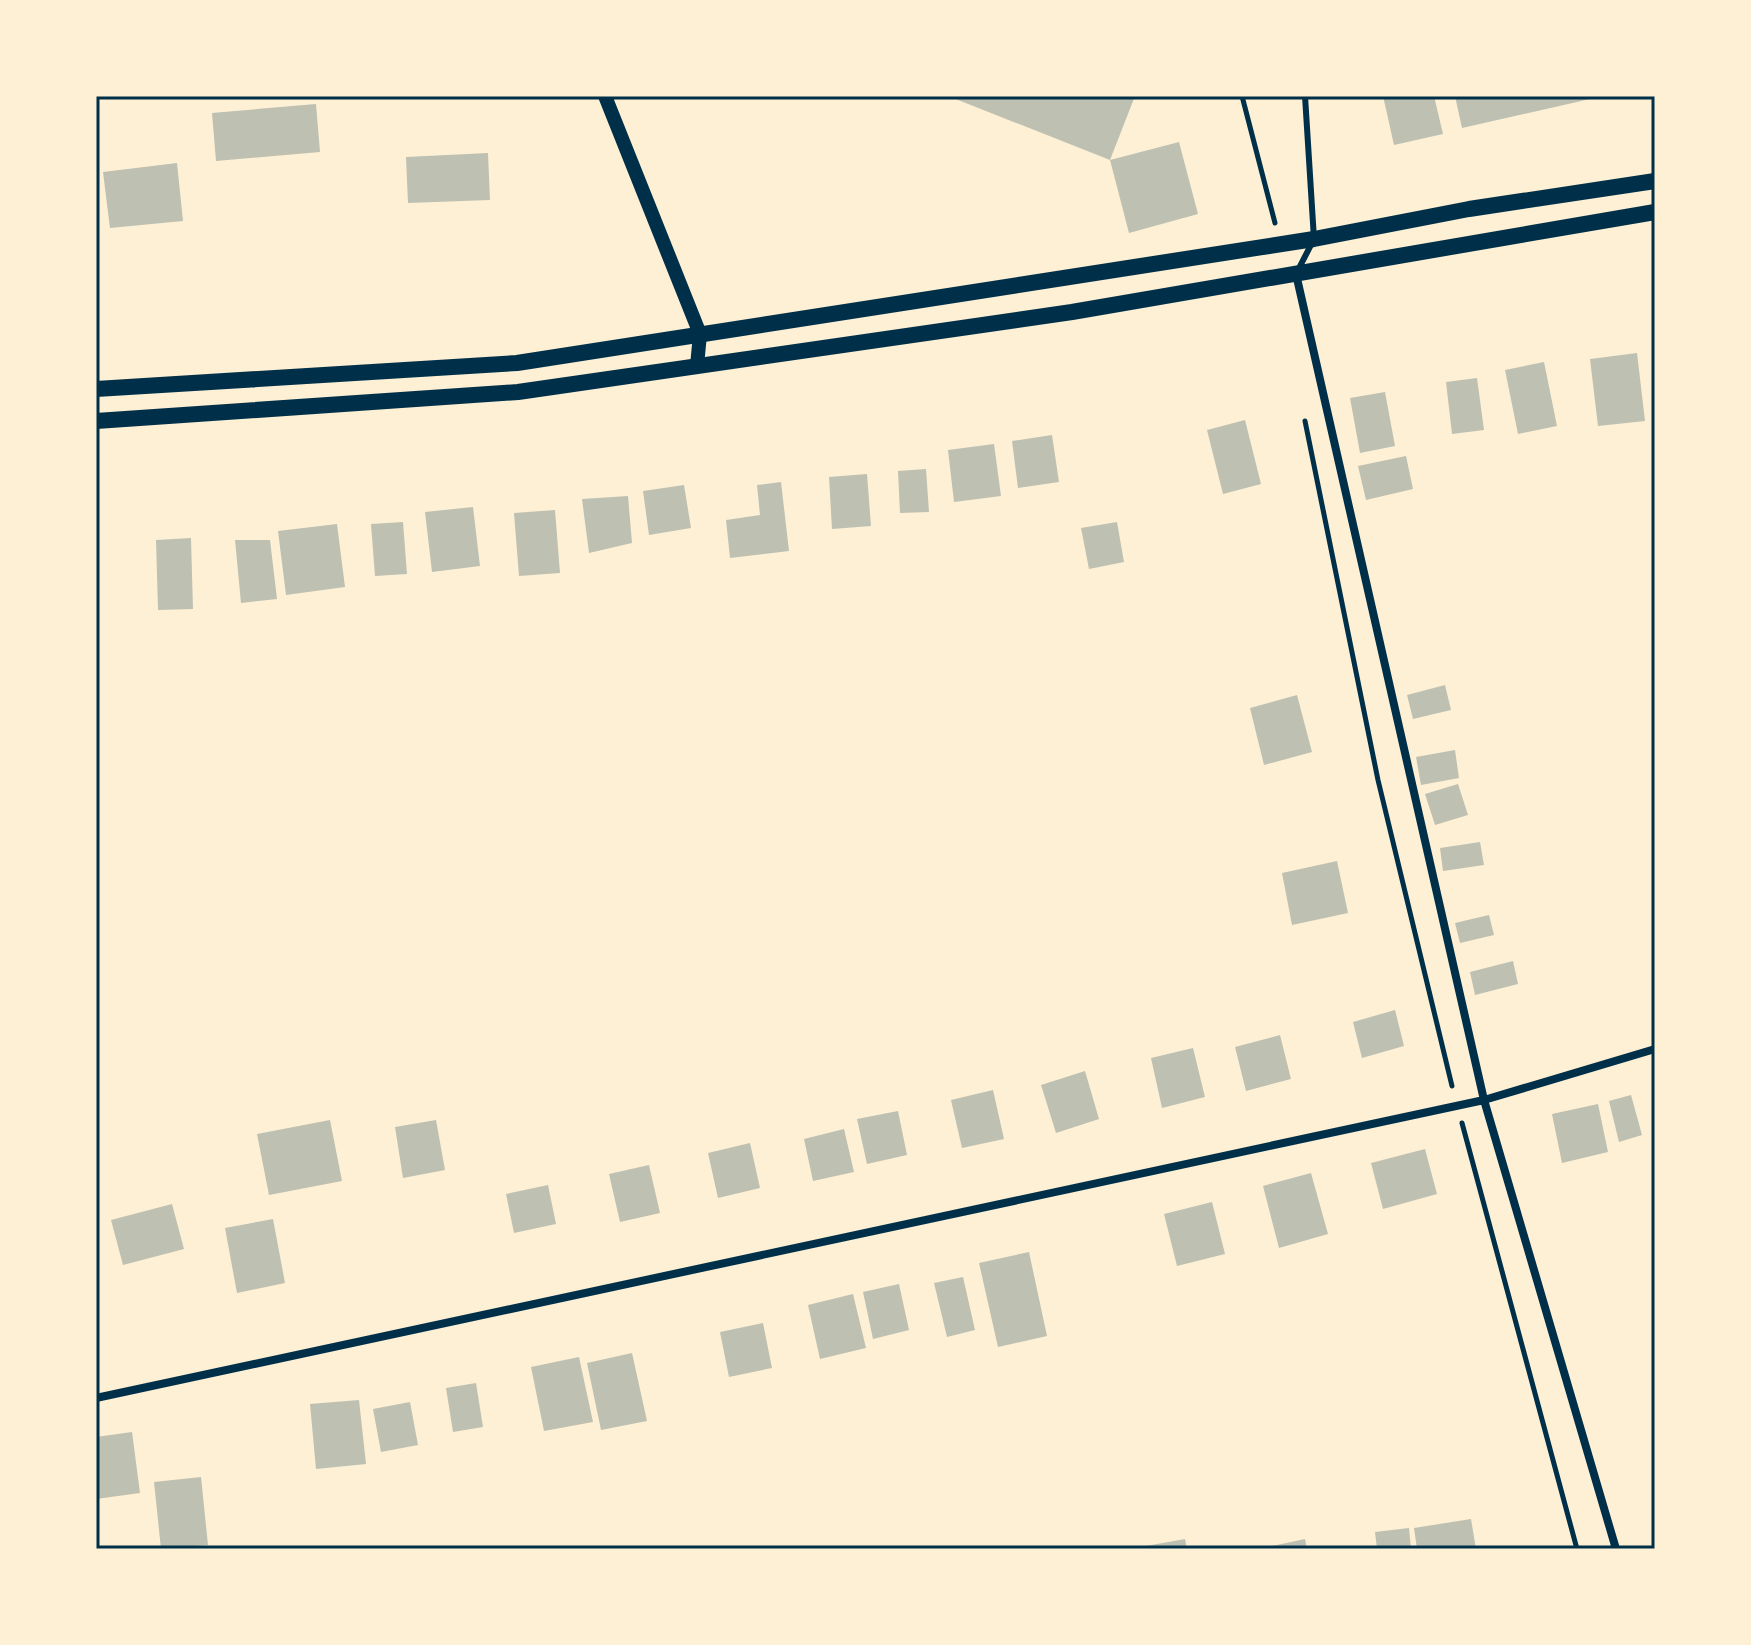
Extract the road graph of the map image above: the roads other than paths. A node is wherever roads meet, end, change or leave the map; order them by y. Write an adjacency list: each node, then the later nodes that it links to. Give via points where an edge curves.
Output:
1 (605, 96): 7 (street)
2 (1305, 96): 5 (lane)
3 (1655, 181): 5 (main road)
4 (1655, 212): 6 (main road)
5 (1314, 239): 6 (lane); 7 (main road)
6 (1296, 274): 8 (main road); 12 (street)
7 (700, 334): 8 (street); 9 (main road, via 517,363)
8 (697, 366): 10 (main road, via 518,392)
9 (96, 389)
10 (96, 421)
11 (1655, 1049): 12 (street)
12 (1484, 1100): 13 (street); 14 (street)
13 (96, 1398)
14 (1616, 1549)

